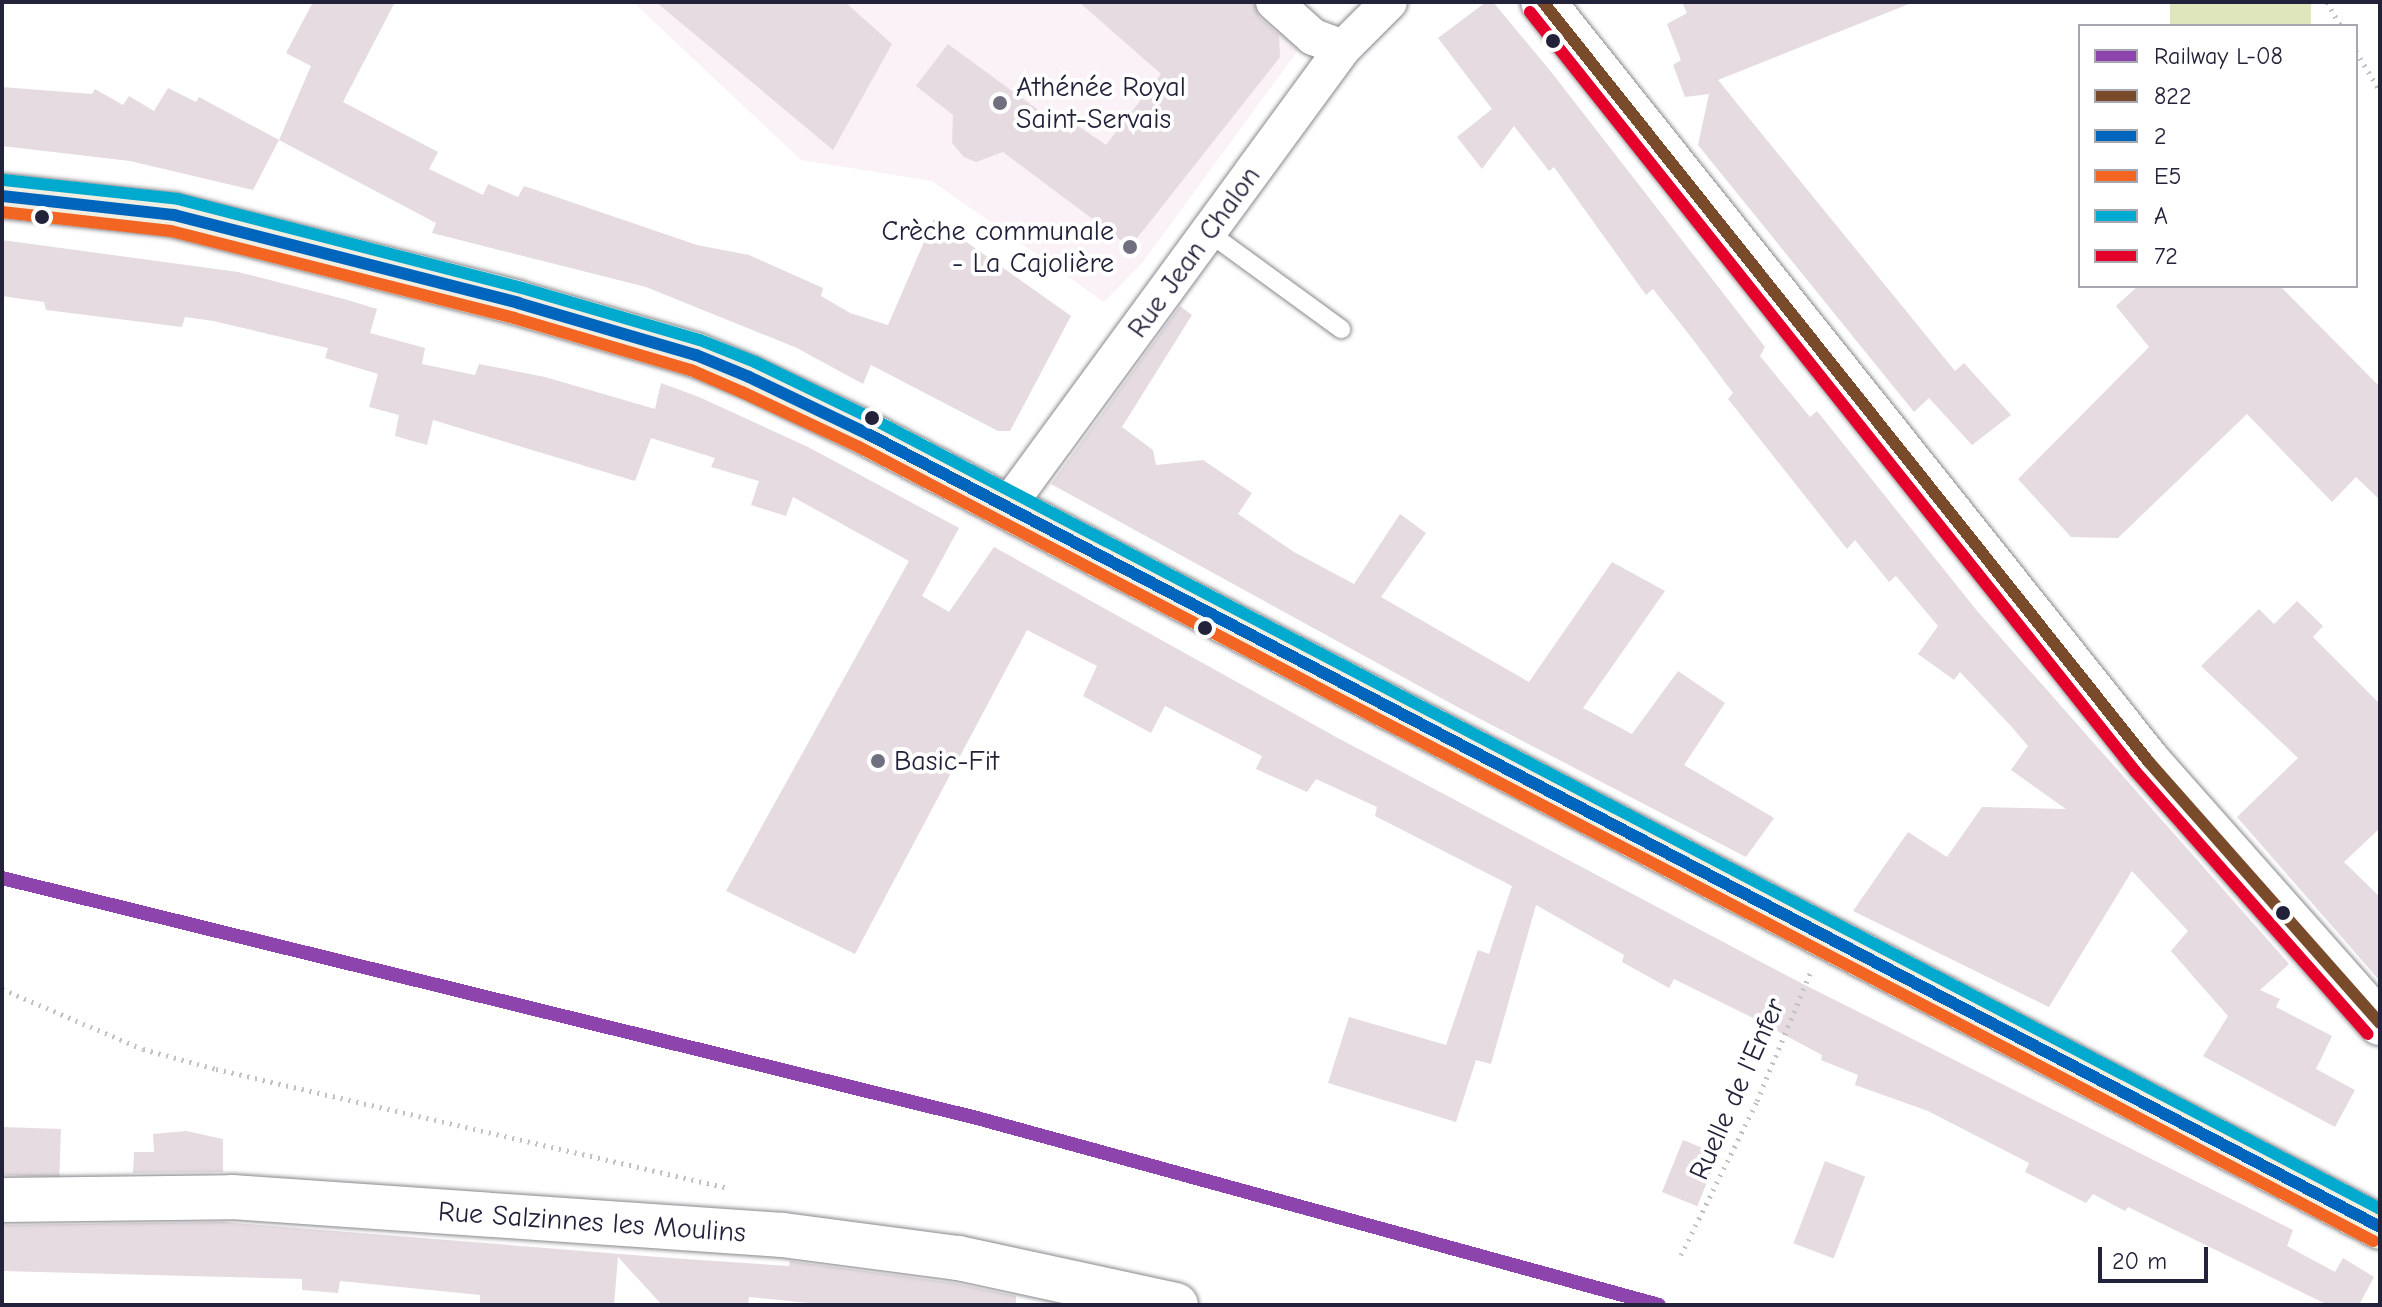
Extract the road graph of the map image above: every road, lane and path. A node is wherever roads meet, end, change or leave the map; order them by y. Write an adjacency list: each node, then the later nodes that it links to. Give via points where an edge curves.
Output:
1 (1274, 2): 6 (street, via 1313,37)
2 (1389, 2): 6 (street, Rue Jean Chalon)
3 (1543, 2): 15 (main road, via 2139,750)
4 (2327, 2): 5 (path)
5 (2340, 24)
6 (1343, 48): 10 (street, Rue Jean Chalon)
7 (2358, 54): 8 (path)
8 (2380, 91)
9 (2, 196): 12 (main road, via 174,215 518,303 696,355 866,433)
10 (1208, 232): 11 (lane); 12 (street, Rue Jean Chalon)
11 (1341, 329)
12 (1006, 508): 13 (main road)
13 (1825, 937): 18 (main road); 19 (path, Ruelle de l'Enfer, via 1757,1101)
14 (2, 989): 16 (path, via 103,1034 216,1069)
15 (2380, 1023)
16 (736, 1190)
17 (2, 1200): 20 (main road, Rue Salzinnes les Moulins, via 232,1197 783,1235 973,1260)
18 (2380, 1227)
19 (1681, 1255)
20 (1176, 1305)

